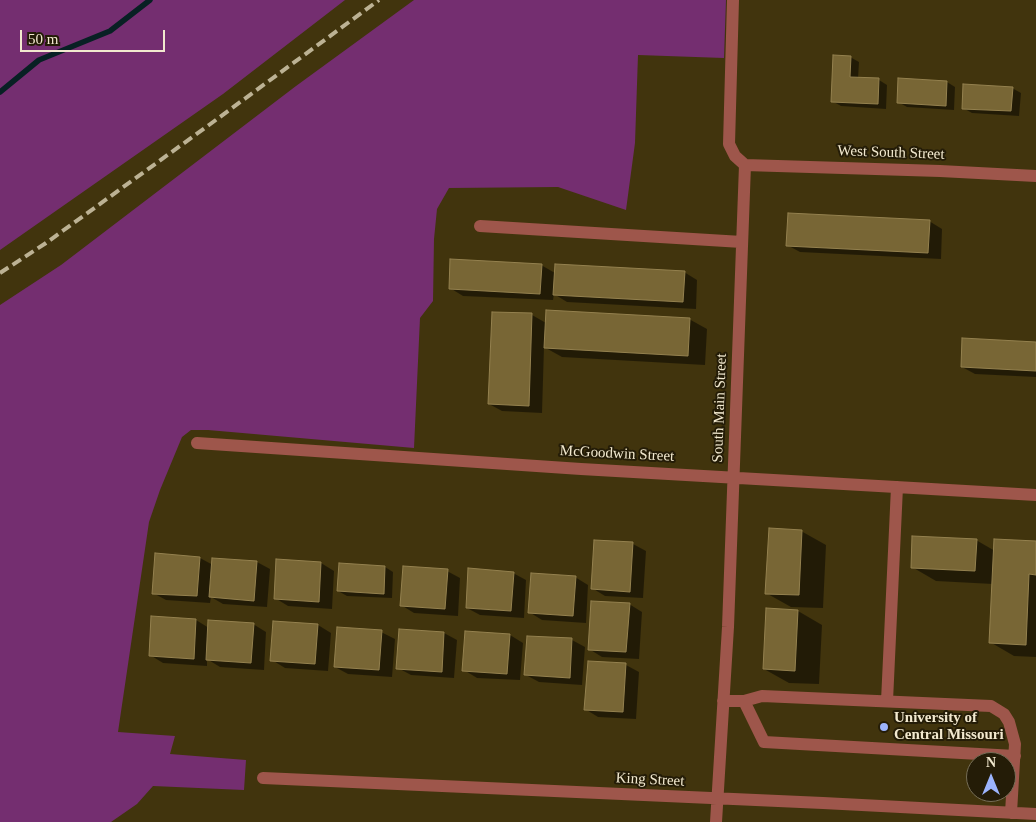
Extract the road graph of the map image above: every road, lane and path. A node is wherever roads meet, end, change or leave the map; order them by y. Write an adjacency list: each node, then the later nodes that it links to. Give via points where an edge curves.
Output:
1 (733, 0): 2 (street, via 729,144)
2 (745, 165): 3 (street, West South Street); 5 (street, South Main Street)
3 (1036, 176)
4 (480, 226): 5 (street)
5 (742, 242): 7 (street, South Main Street)
6 (197, 443): 7 (street, McGoodwin Street)
7 (734, 478): 8 (street, McGoodwin Street); 11 (street, South Main Street)
8 (898, 487): 9 (street, McGoodwin Street); 12 (street)
9 (1036, 495)
10 (744, 700): 11 (street); 12 (street, via 762,696); 14 (street, via 764,742)
11 (723, 702): 16 (street, South Main Street)
12 (887, 702): 13 (street, via 991,706 1004,714 1009,722)
13 (1015, 752)
14 (966, 753)
15 (263, 778): 16 (street, King Street)
16 (718, 799): 18 (street, King Street); 20 (street, South Main Street)
17 (1012, 802): 18 (street)
18 (1011, 813): 19 (street, King Street)
19 (1036, 814)
20 (716, 822)

